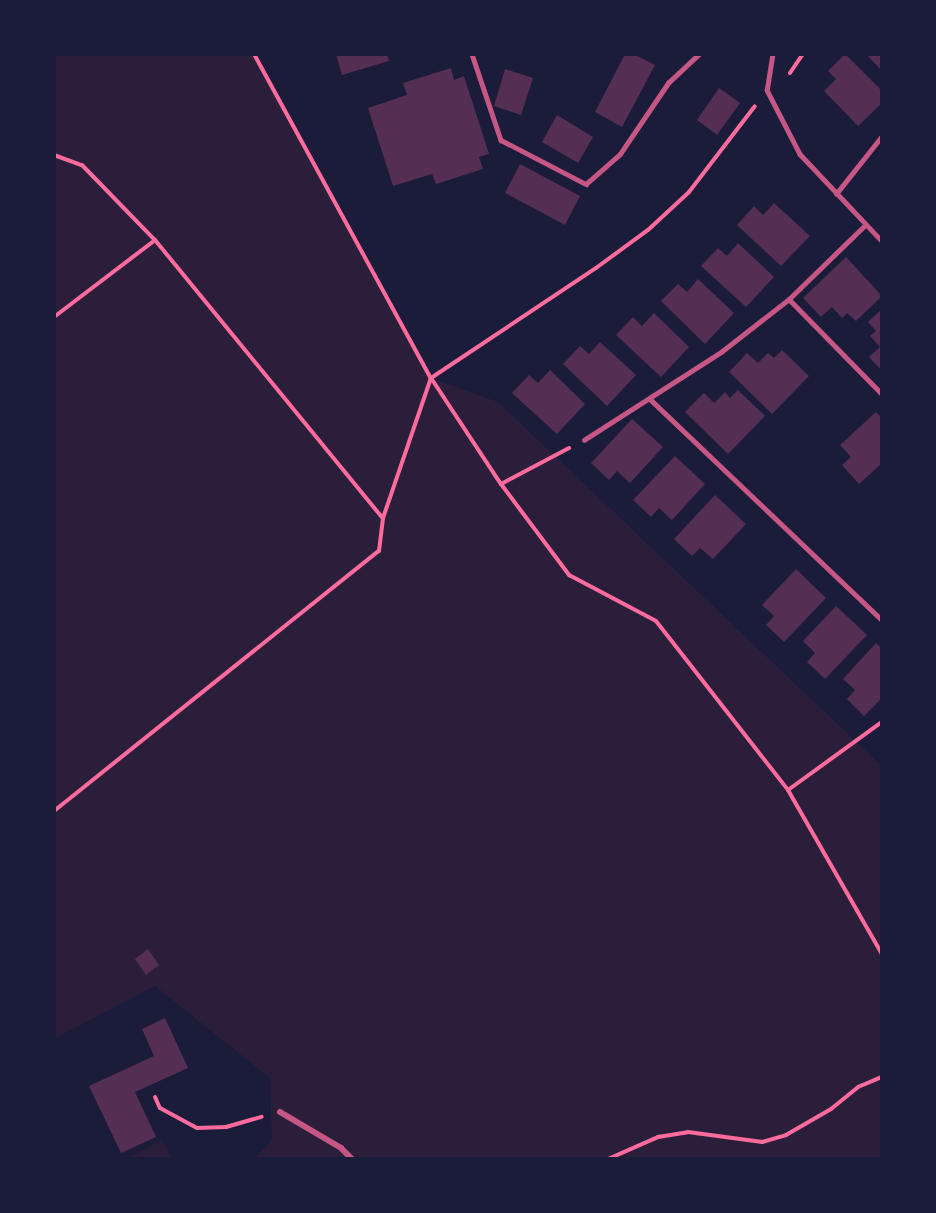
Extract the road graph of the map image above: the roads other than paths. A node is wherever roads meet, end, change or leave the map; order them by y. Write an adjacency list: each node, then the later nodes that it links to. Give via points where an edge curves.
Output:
1 (472, 54): 2 (lane, via 501,140 586,184 620,154 668,83)
2 (699, 54)
3 (773, 54): 5 (lane, via 767,90 800,154)
4 (882, 136): 5 (lane)
5 (836, 194): 6 (lane)
6 (865, 225): 7 (lane); 8 (lane)
7 (882, 241)
8 (789, 299): 9 (lane); 10 (lane, via 721,352)
9 (882, 394)
10 (650, 399): 11 (lane); 12 (lane)
11 (584, 440)
12 (882, 620)
13 (280, 1112): 14 (street, via 341,1148)
14 (352, 1159)

